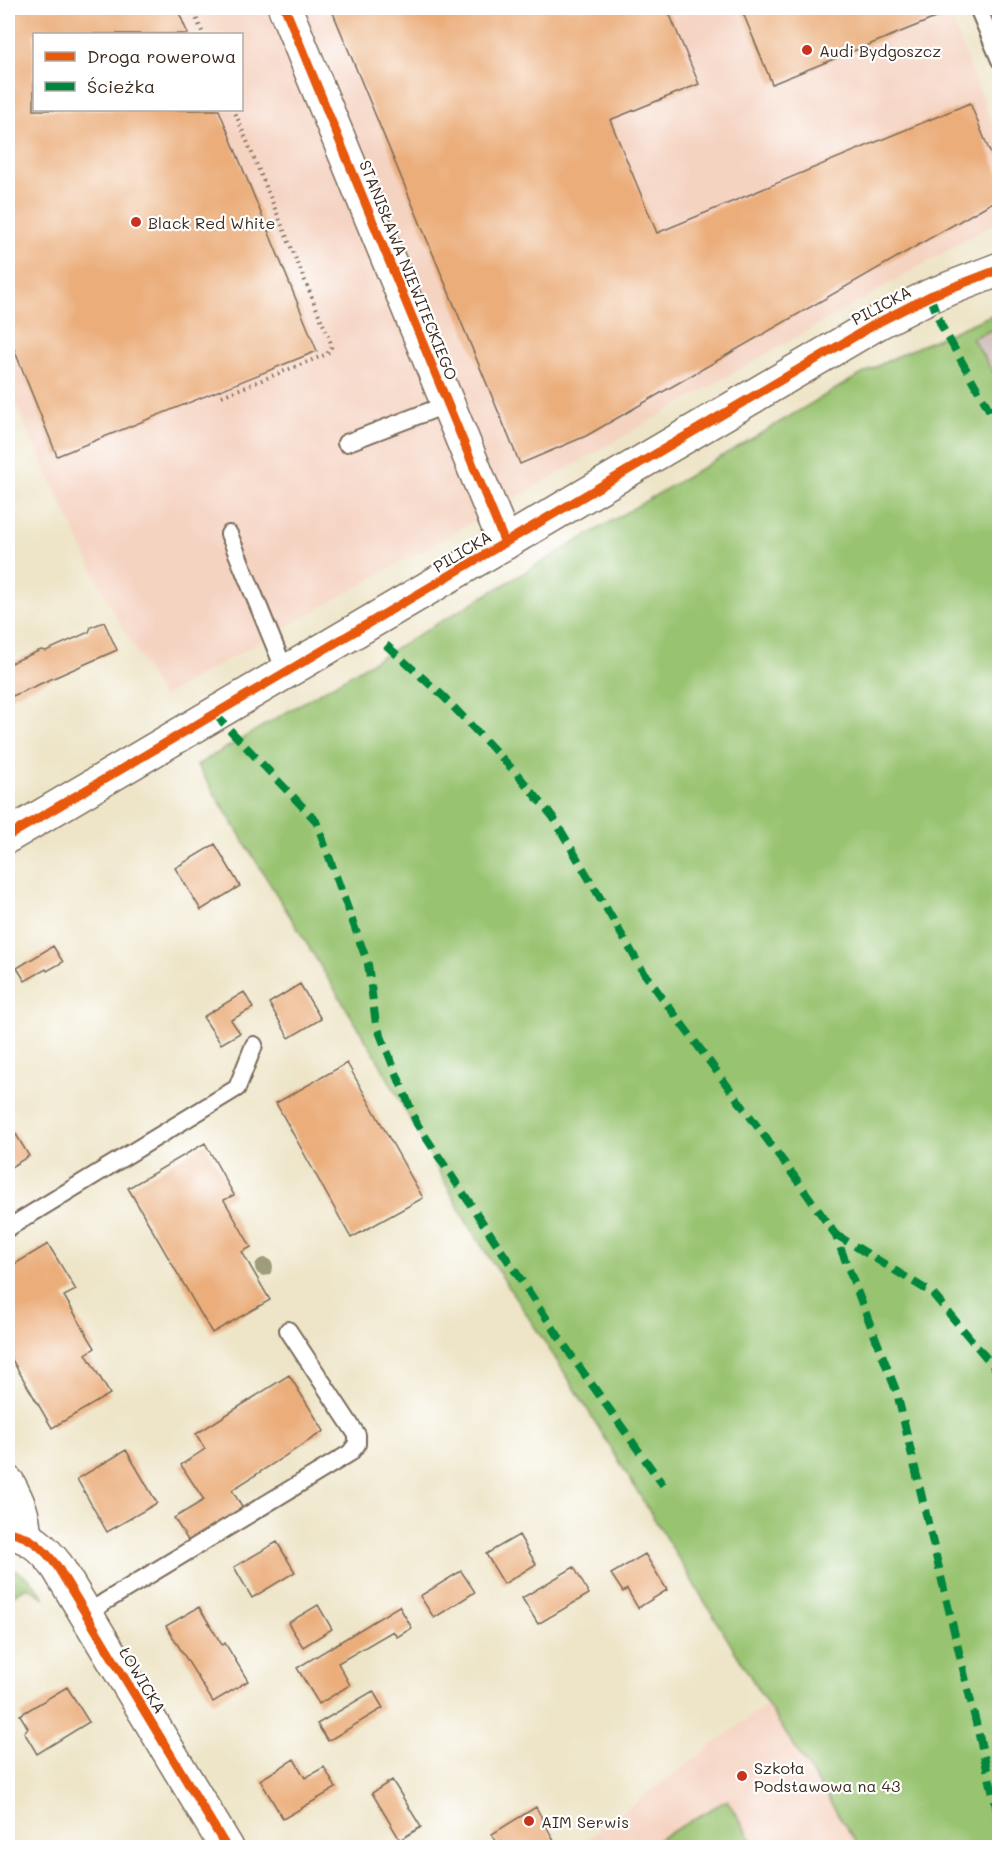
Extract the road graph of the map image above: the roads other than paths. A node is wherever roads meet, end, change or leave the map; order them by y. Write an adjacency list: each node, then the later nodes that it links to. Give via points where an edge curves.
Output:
1 (285, 8): 5 (street, STANISŁAWA NIEWITECKIEGO)
2 (978, 8): 3 (lane)
3 (999, 60)
4 (999, 269): 8 (street, PILICKA, via 930,296 879,322)
5 (448, 404): 6 (lane); 8 (street, STANISŁAWA NIEWITECKIEGO)
6 (346, 443)
7 (230, 534): 9 (lane)
8 (505, 543): 9 (street, PILICKA)
9 (285, 671): 10 (street, PILICKA)
10 (8, 836)
11 (254, 1045): 12 (lane, via 237,1088)
12 (8, 1228)
13 (288, 1330): 16 (lane, via 357,1435 350,1453)
14 (8, 1483): 15 (street, ŁOWICKA, via 24,1520)
15 (16, 1534): 16 (street, ŁOWICKA, via 45,1550)
16 (86, 1615): 17 (street, ŁOWICKA)
17 (227, 1848)

